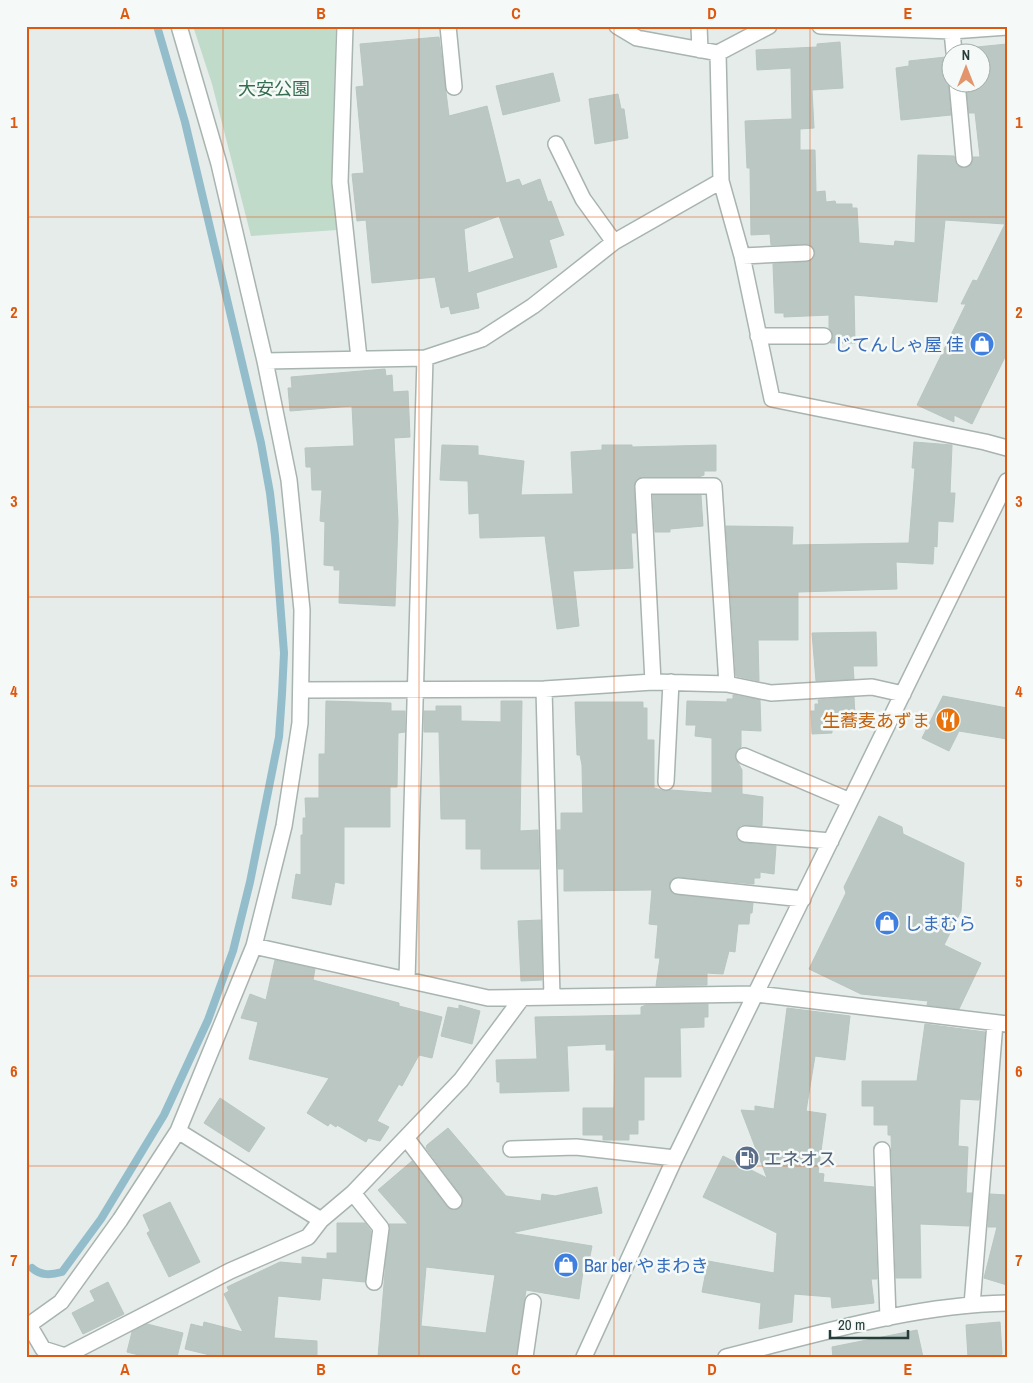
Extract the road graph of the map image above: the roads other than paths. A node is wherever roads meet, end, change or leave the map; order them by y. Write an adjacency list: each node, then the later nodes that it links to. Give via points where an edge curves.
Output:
1 (179, 26): 25 (street, via 219,164)
2 (345, 26): 23 (street, via 340,182)
3 (448, 26): 13 (street)
4 (617, 26): 11 (street, via 637,38)
5 (699, 26): 11 (street)
6 (769, 26): 12 (street)
7 (820, 26): 9 (street)
8 (1007, 27): 9 (street)
9 (952, 31): 10 (street)
10 (953, 42)
11 (700, 50): 12 (street)
12 (718, 52): 17 (street)
13 (454, 87)
14 (958, 92): 16 (street)
15 (556, 144): 18 (street, via 583,199)
16 (964, 159)
17 (721, 181): 18 (street); 20 (street)
18 (614, 242): 24 (street, via 533,306 482,339)
19 (806, 253): 20 (street)
20 (742, 256): 21 (street)
21 (758, 336): 22 (street); 26 (street, via 772,399)
22 (824, 336)
23 (359, 358): 24 (street); 25 (street)
24 (425, 358): 31 (street)
25 (265, 361): 33 (street, via 289,480 302,610)
26 (1007, 448)
27 (1007, 481): 34 (street)
28 (653, 682): 29 (street); 30 (street, via 643,486 714,486); 32 (street)
29 (671, 682): 30 (street); 36 (street)
30 (727, 684): 34 (street, via 771,693 872,687)
31 (414, 689): 32 (street); 33 (street); 43 (street)
32 (544, 689): 45 (street)
33 (301, 690): 42 (street, via 300,723 284,826)
34 (903, 694): 37 (street)
35 (744, 756): 37 (street)
36 (666, 782)
37 (850, 801): 39 (street)
38 (745, 834): 39 (street)
39 (830, 841): 41 (street)
40 (678, 886): 41 (street)
41 (803, 898): 44 (street)
42 (254, 946): 43 (street); 48 (street)
43 (408, 979): 46 (street, via 488,998)
44 (757, 994): 45 (street); 47 (street); 52 (street)
45 (552, 997): 46 (street)
46 (522, 998): 49 (street, via 461,1080)
47 (1001, 1024): 59 (street)
48 (178, 1131): 55 (street); 61 (street, via 62,1302)
49 (407, 1139): 53 (street); 54 (street)
50 (511, 1149): 52 (street, via 576,1147)
51 (882, 1150): 60 (street)
52 (675, 1158): 65 (street)
53 (353, 1193): 55 (street); 56 (street, via 381,1228)
54 (454, 1201)
55 (321, 1220): 62 (street, via 308,1237 230,1271)
56 (374, 1282)
57 (533, 1302): 64 (street)
58 (1007, 1303): 59 (street)
59 (972, 1305): 60 (street)
60 (888, 1318): 66 (street)
61 (28, 1326): 62 (street, via 43,1349)
62 (67, 1355): 63 (street)
63 (90, 1357)
64 (525, 1357)
65 (584, 1357)
66 (726, 1357)

